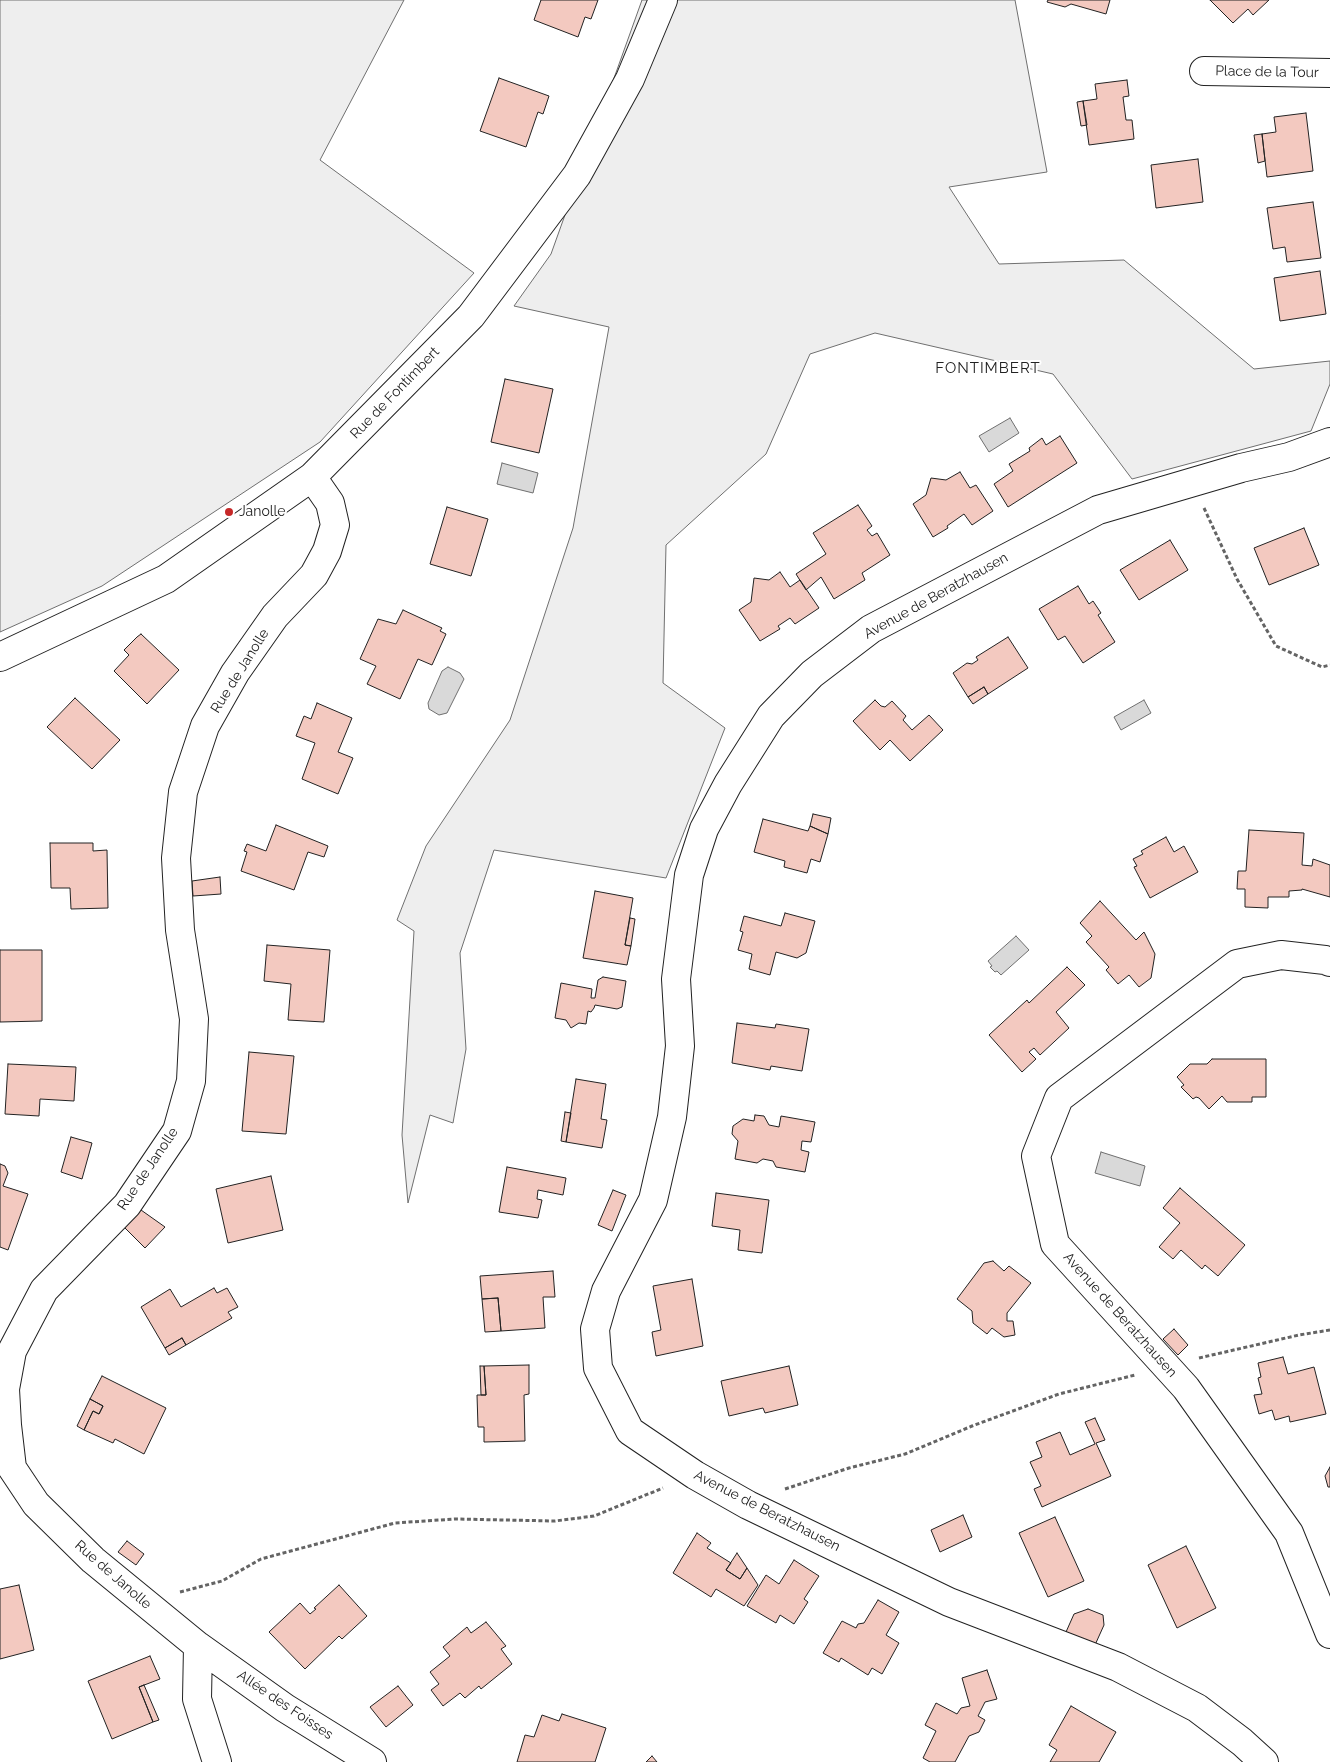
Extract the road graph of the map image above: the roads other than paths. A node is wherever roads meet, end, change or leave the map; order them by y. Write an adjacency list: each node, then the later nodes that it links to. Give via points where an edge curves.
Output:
1 (663, 0): 5 (street, Rue de Fontimbert, via 630,79 577,175 471,316)
2 (1204, 71): 3 (street, Place de la Tour)
3 (1330, 74)
4 (1330, 442): 12 (street, Avenue de Beratzhausen, via 1289,457 1098,510 871,629 812,674 771,716 704,829 689,875 676,979 680,1046 670,1126 653,1200 606,1291 595,1329 598,1368 630,1431 695,1475 748,1505 949,1602 1118,1667 1197,1708)
5 (312, 477): 6 (street, Rue de Fontimbert, via 166,579); 9 (street, Rue de Janolle, via 330,503 335,525 327,551 314,575 275,616 235,673 205,726 183,792 176,858 180,930 194,1019 191,1081 177,1131 126,1205 44,1290 12,1351 5,1389 12,1468 36,1504 93,1560)
6 (0, 657)
7 (1330, 962): 8 (street, Avenue de Beratzhausen, via 1281,956 1237,964 1059,1098 1036,1156 1055,1244 1186,1388 1289,1533)
8 (1330, 1634)
9 (198, 1646): 10 (street, via 197,1699); 11 (street, Allée des Foisses, via 285,1708)
10 (217, 1762)
11 (372, 1762)
12 (1264, 1762)

